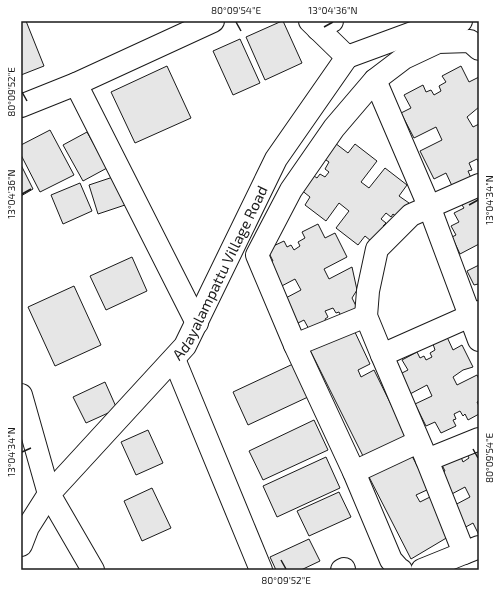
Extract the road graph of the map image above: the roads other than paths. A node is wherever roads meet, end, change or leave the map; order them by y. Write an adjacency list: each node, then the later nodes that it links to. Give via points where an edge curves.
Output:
1 (213, 21): 7 (street)
2 (460, 21): 5 (street, via 415,32)
3 (320, 24): 5 (street)
4 (479, 49): 6 (street, via 470,41 438,42 404,58)
5 (347, 57): 13 (street, Adayalampattu Village Road, via 276,159)
6 (375, 80): 10 (street); 15 (street, via 334,128 291,190 257,255)
7 (76, 84): 8 (street); 13 (street)
8 (21, 106)
9 (479, 185): 10 (street)
10 (430, 206): 11 (street); 12 (street, via 412,215 377,249 368,291)
11 (474, 314): 14 (street); 16 (street)
12 (366, 316): 15 (street); 16 (street)
13 (196, 323): 17 (street, Adayalampattu Village Road, via 185,346)
14 (479, 340)
15 (295, 345): 21 (street)
16 (382, 355): 20 (street)
17 (174, 358): 22 (street, Adayalampattu Village Road); 26 (street)
18 (21, 395): 22 (street)
19 (479, 439): 20 (street)
20 (422, 451): 21 (street); 24 (street)
21 (354, 472): 27 (street, via 391,560)
22 (49, 494): 23 (street, Adayalampattu Village Road, via 28,527); 25 (street)
23 (21, 545)
24 (472, 550): 28 (street)
25 (93, 570)
26 (261, 570)
27 (401, 570)
28 (422, 570)

